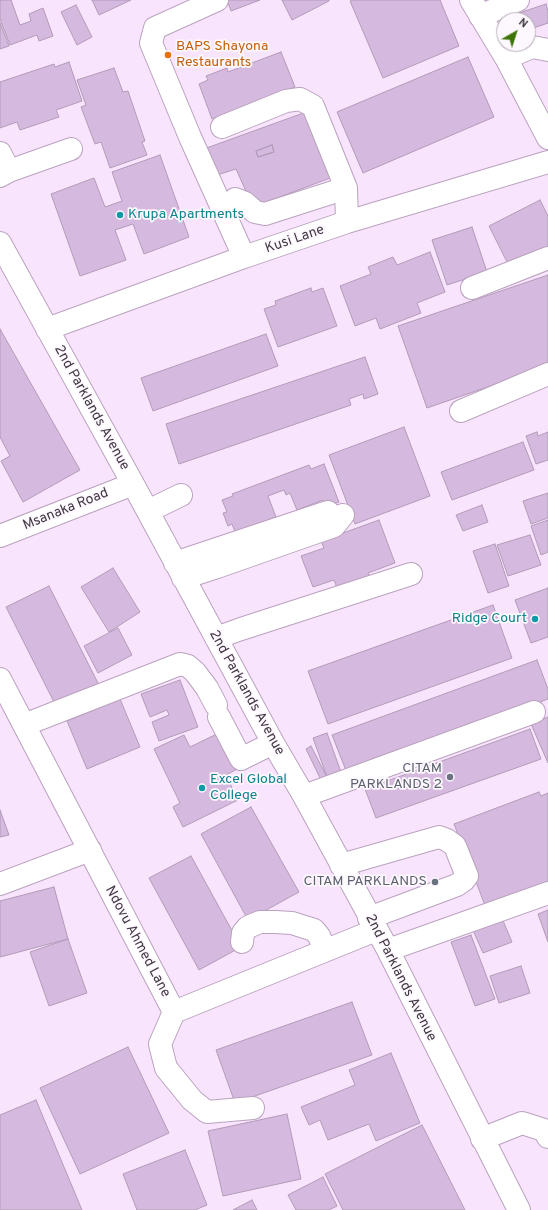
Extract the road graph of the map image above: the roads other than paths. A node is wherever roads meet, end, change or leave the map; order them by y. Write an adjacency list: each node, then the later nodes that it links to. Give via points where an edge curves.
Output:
1 (217, 0): 15 (street, via 155,28 151,43)
2 (518, 0): 3 (street)
3 (476, 8): 5 (street)
4 (548, 50): 5 (street, via 532,47)
5 (506, 58): 7 (street)
6 (222, 127): 11 (street, via 286,101 300,99 313,106)
7 (548, 138)
8 (71, 149): 10 (street)
9 (548, 162): 13 (street, Kusi Lane)
10 (3, 167)
11 (346, 188): 12 (street, via 265,214 255,212 245,203); 13 (street)
12 (235, 199)
13 (347, 222): 15 (street, Kusi Lane)
14 (0, 243): 18 (street, 2nd Parklands Avenue)
15 (244, 257): 18 (street, Kusi Lane)
16 (548, 258): 17 (street)
17 (472, 288)
18 (47, 329): 21 (street, 2nd Parklands Avenue)
19 (548, 374): 20 (street)
20 (461, 411)
21 (133, 484): 23 (street, 2nd Parklands Avenue); 25 (street, Msanaka Road)
22 (182, 496): 23 (street)
23 (148, 511): 26 (street, 2nd Parklands Avenue)
24 (336, 513): 26 (street)
25 (0, 536)
26 (179, 570): 28 (street, 2nd Parklands Avenue)
27 (411, 574): 28 (street)
28 (216, 638): 32 (street, 2nd Parklands Avenue)
29 (2, 687): 31 (street, Ndovu Ahmed Lane)
30 (534, 712): 33 (street)
31 (24, 725): 32 (street, via 180,664 195,672 207,688 242,760); 34 (street, Ndovu Ahmed Lane)
32 (273, 743): 33 (street, 2nd Parklands Avenue)
33 (304, 796): 35 (street, 2nd Parklands Avenue)
34 (90, 850): 36 (street); 42 (street, Ndovu Ahmed Lane)
35 (341, 865): 38 (street, 2nd Parklands Avenue); 38 (street, Ndovu Ahmed Lane, via 440,837 455,846 467,876 464,880)
36 (0, 884)
37 (548, 893): 41 (street)
38 (373, 924): 40 (street, Ndovu Ahmed Lane); 41 (street, 2nd Parklands Avenue)
39 (242, 942): 40 (street, via 243,934 248,927 260,922 286,923 314,930 320,936)
40 (325, 950): 42 (street, Ndovu Ahmed Lane)
41 (388, 950): 45 (street, 2nd Parklands Avenue)
42 (174, 1012): 43 (street, via 160,1044 166,1068 192,1100 207,1112)
43 (253, 1108)
44 (548, 1137): 45 (street, via 544,1130 522,1122)
45 (482, 1139): 46 (street, 2nd Parklands Avenue)
46 (519, 1210)

